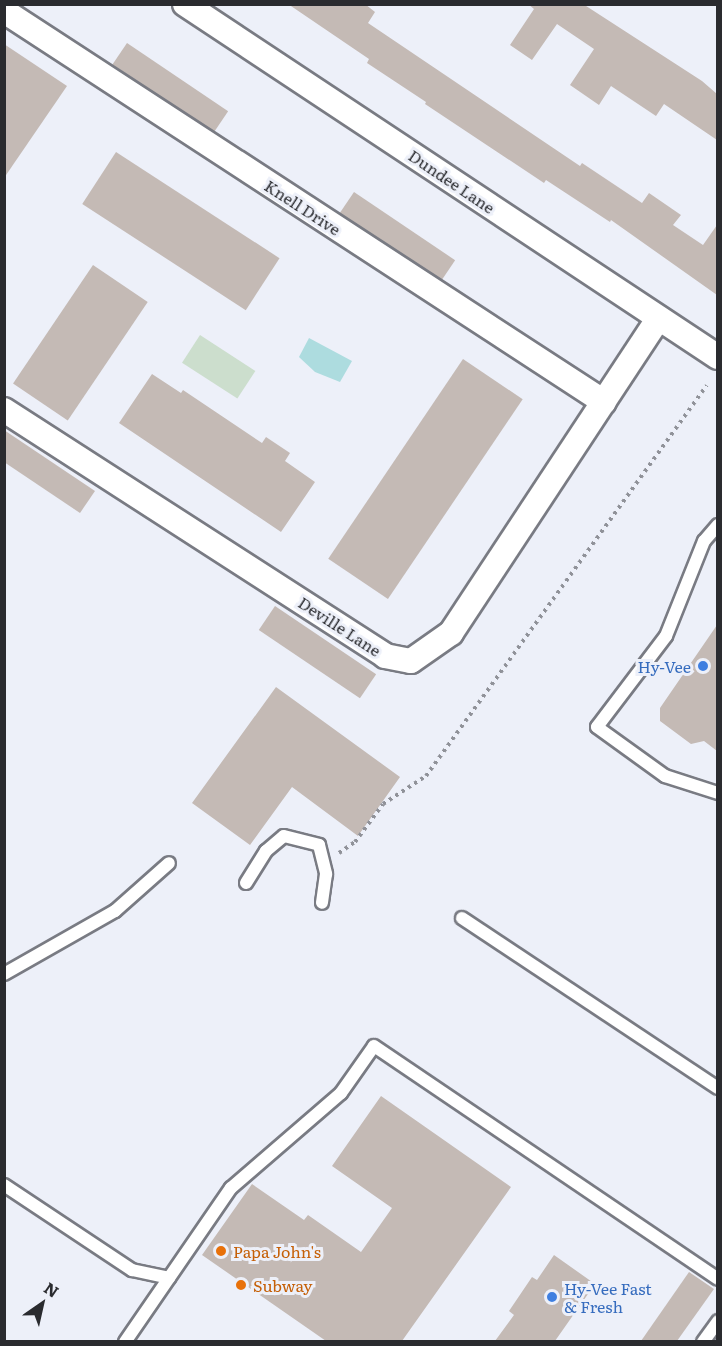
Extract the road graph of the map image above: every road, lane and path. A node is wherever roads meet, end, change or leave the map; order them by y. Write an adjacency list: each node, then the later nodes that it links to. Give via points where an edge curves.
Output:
1 (185, 4): 3 (street, Dundee Lane)
2 (4, 11): 6 (street, Knell Drive)
3 (659, 318): 4 (street, Dundee Lane); 6 (street, Deville Lane)
4 (717, 357)
5 (707, 386): 11 (path, via 426,776 383,804 356,842)
6 (604, 402): 7 (street, Deville Lane, via 451,633 411,661 385,656)
7 (4, 410)
8 (717, 525): 9 (lane, via 704,541 666,636 597,727 665,776)
9 (717, 793)
10 (170, 863): 15 (lane, via 115,911)
11 (324, 864): 12 (lane, via 319,845 284,836 266,851); 13 (lane)
12 (246, 883)
13 (322, 903)
14 (462, 918): 16 (lane)
15 (4, 974)
16 (717, 1088)
17 (4, 1185): 18 (lane, via 132,1270)
18 (169, 1278): 19 (lane, via 231,1188 341,1093 374,1046); 21 (lane)
19 (717, 1279)
20 (717, 1321): 22 (lane)
21 (125, 1341)
22 (704, 1341)

